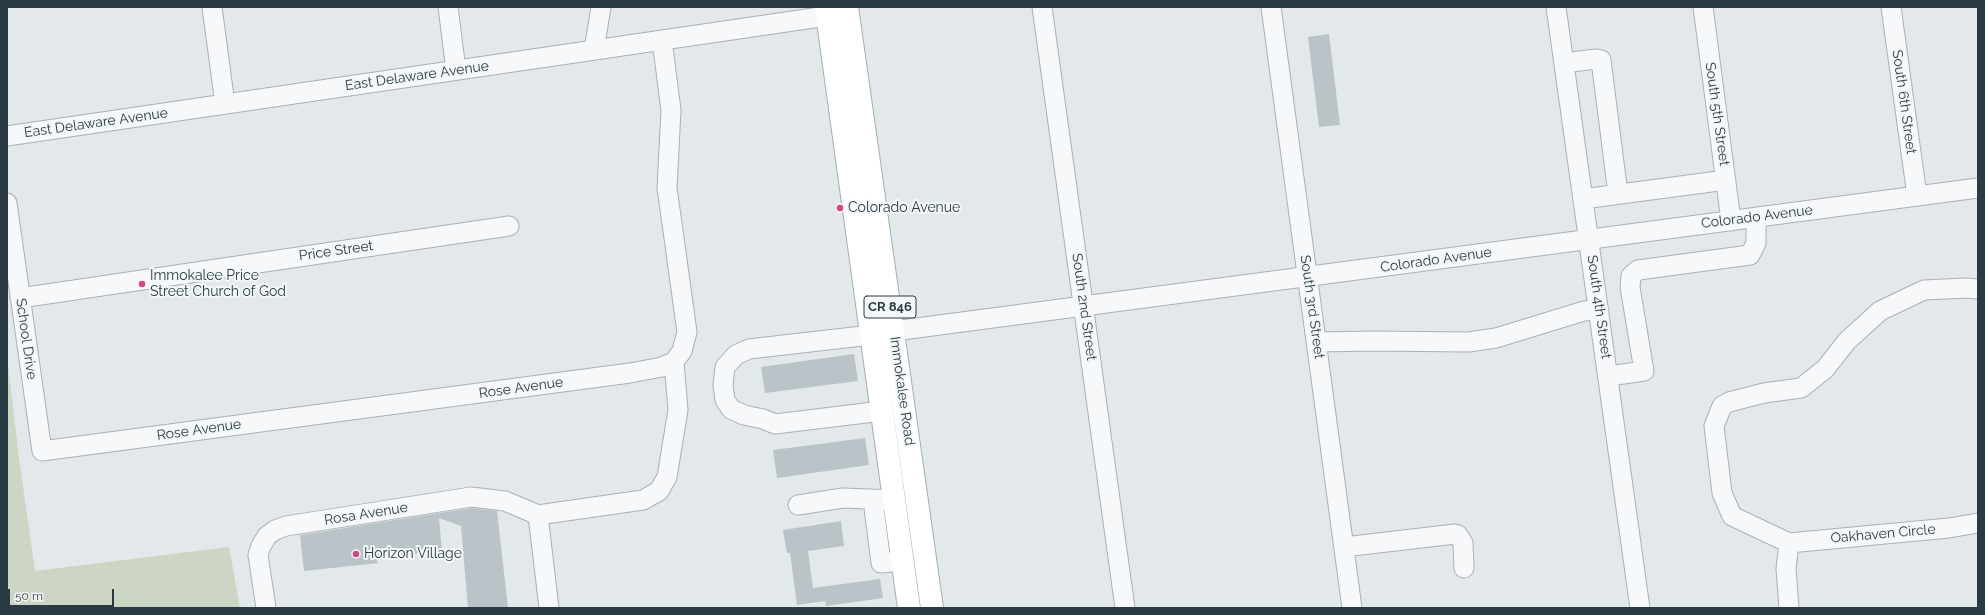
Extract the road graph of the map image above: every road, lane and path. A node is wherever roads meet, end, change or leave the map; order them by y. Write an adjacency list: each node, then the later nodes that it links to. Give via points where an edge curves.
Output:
1 (212, 7): 15 (street)
2 (448, 7): 14 (street)
3 (601, 7): 12 (street)
4 (1042, 7): 30 (street, South 2nd Street)
5 (1270, 7): 27 (street, South 3rd Street)
6 (1556, 7): 13 (street, South 4th Street)
7 (1703, 7): 17 (street, South 5th Street)
8 (1891, 7): 20 (street, South 6th Street)
9 (848, 10): 10 (main road); 32 (main road, Immokalee Road / CR 846)
10 (826, 11): 11 (street, East Delaware Avenue); 33 (main road, Immokalee Road / CR 846)
11 (662, 40): 12 (street, East Delaware Avenue); 35 (street, via 671,110 668,202 687,332 682,351)
12 (594, 50): 14 (street, East Delaware Avenue)
13 (1564, 63): 19 (street, via 1601,60); 21 (street, South 4th Street)
14 (456, 70): 15 (street, East Delaware Avenue)
15 (225, 104): 16 (street, East Delaware Avenue)
16 (7, 136)
17 (1726, 180): 19 (street); 24 (street, South 5th Street)
18 (1978, 188): 20 (street, Colorado Avenue)
19 (1618, 194): 21 (street)
20 (1917, 196): 23 (street, Colorado Avenue)
21 (1583, 199): 26 (street, South 4th Street)
22 (7, 203): 29 (street, School Drive)
23 (1756, 217): 24 (street, Colorado Avenue); 36 (street, via 1756,243 1750,255 1638,270 1631,276 1630,287 1644,371)
24 (1731, 220): 26 (street, Colorado Avenue)
25 (509, 226): 29 (street, Price Street)
26 (1589, 239): 27 (street, Colorado Avenue); 31 (street, South 4th Street)
27 (1308, 277): 30 (street, Colorado Avenue); 34 (street, South 3rd Street)
28 (1978, 289): 43 (street, via 1924,290 1880,311 1847,341 1825,369 1801,388 1764,393 1722,406 1714,426 1722,493 1732,516)
29 (20, 298): 38 (street, School Drive)
30 (1083, 306): 32 (street, Colorado Avenue); 50 (street, South 2nd Street)
31 (1599, 310): 34 (street, via 1584,311 1496,338 1468,342); 36 (street, South 4th Street)
32 (894, 331): 33 (main road); 49 (main road, Immokalee Road / CR 846)
33 (871, 335): 37 (main road, Immokalee Road / CR 846); 37 (street, via 749,349 736,355 725,367 725,400 730,408 744,415 776,424)
34 (1317, 342): 44 (street, South 3rd Street)
35 (674, 362): 38 (street, Rose Avenue, via 630,373); 41 (street, via 678,410 667,477 659,491 643,500)
36 (1609, 376): 52 (street, South 4th Street)
37 (882, 411): 39 (main road, Immokalee Road / CR 846)
38 (42, 451)
39 (884, 500): 40 (street, via 843,498); 48 (main road, Immokalee Road / CR 846, via 903,561)
40 (798, 505)
41 (538, 515): 46 (street, Rosa Avenue, via 505,501 471,497 281,528 267,536 258,554); 47 (street)
42 (1978, 523): 43 (street, Oakhaven Circle)
43 (1789, 543): 53 (street, via 1786,569)
44 (1344, 547): 45 (street, via 1455,534 1463,543); 51 (street, South 3rd Street)
45 (1464, 568)
46 (266, 608)
47 (549, 608)
48 (909, 608)
49 (932, 608)
50 (1125, 608)
51 (1352, 608)
52 (1640, 608)
53 (1789, 608)

